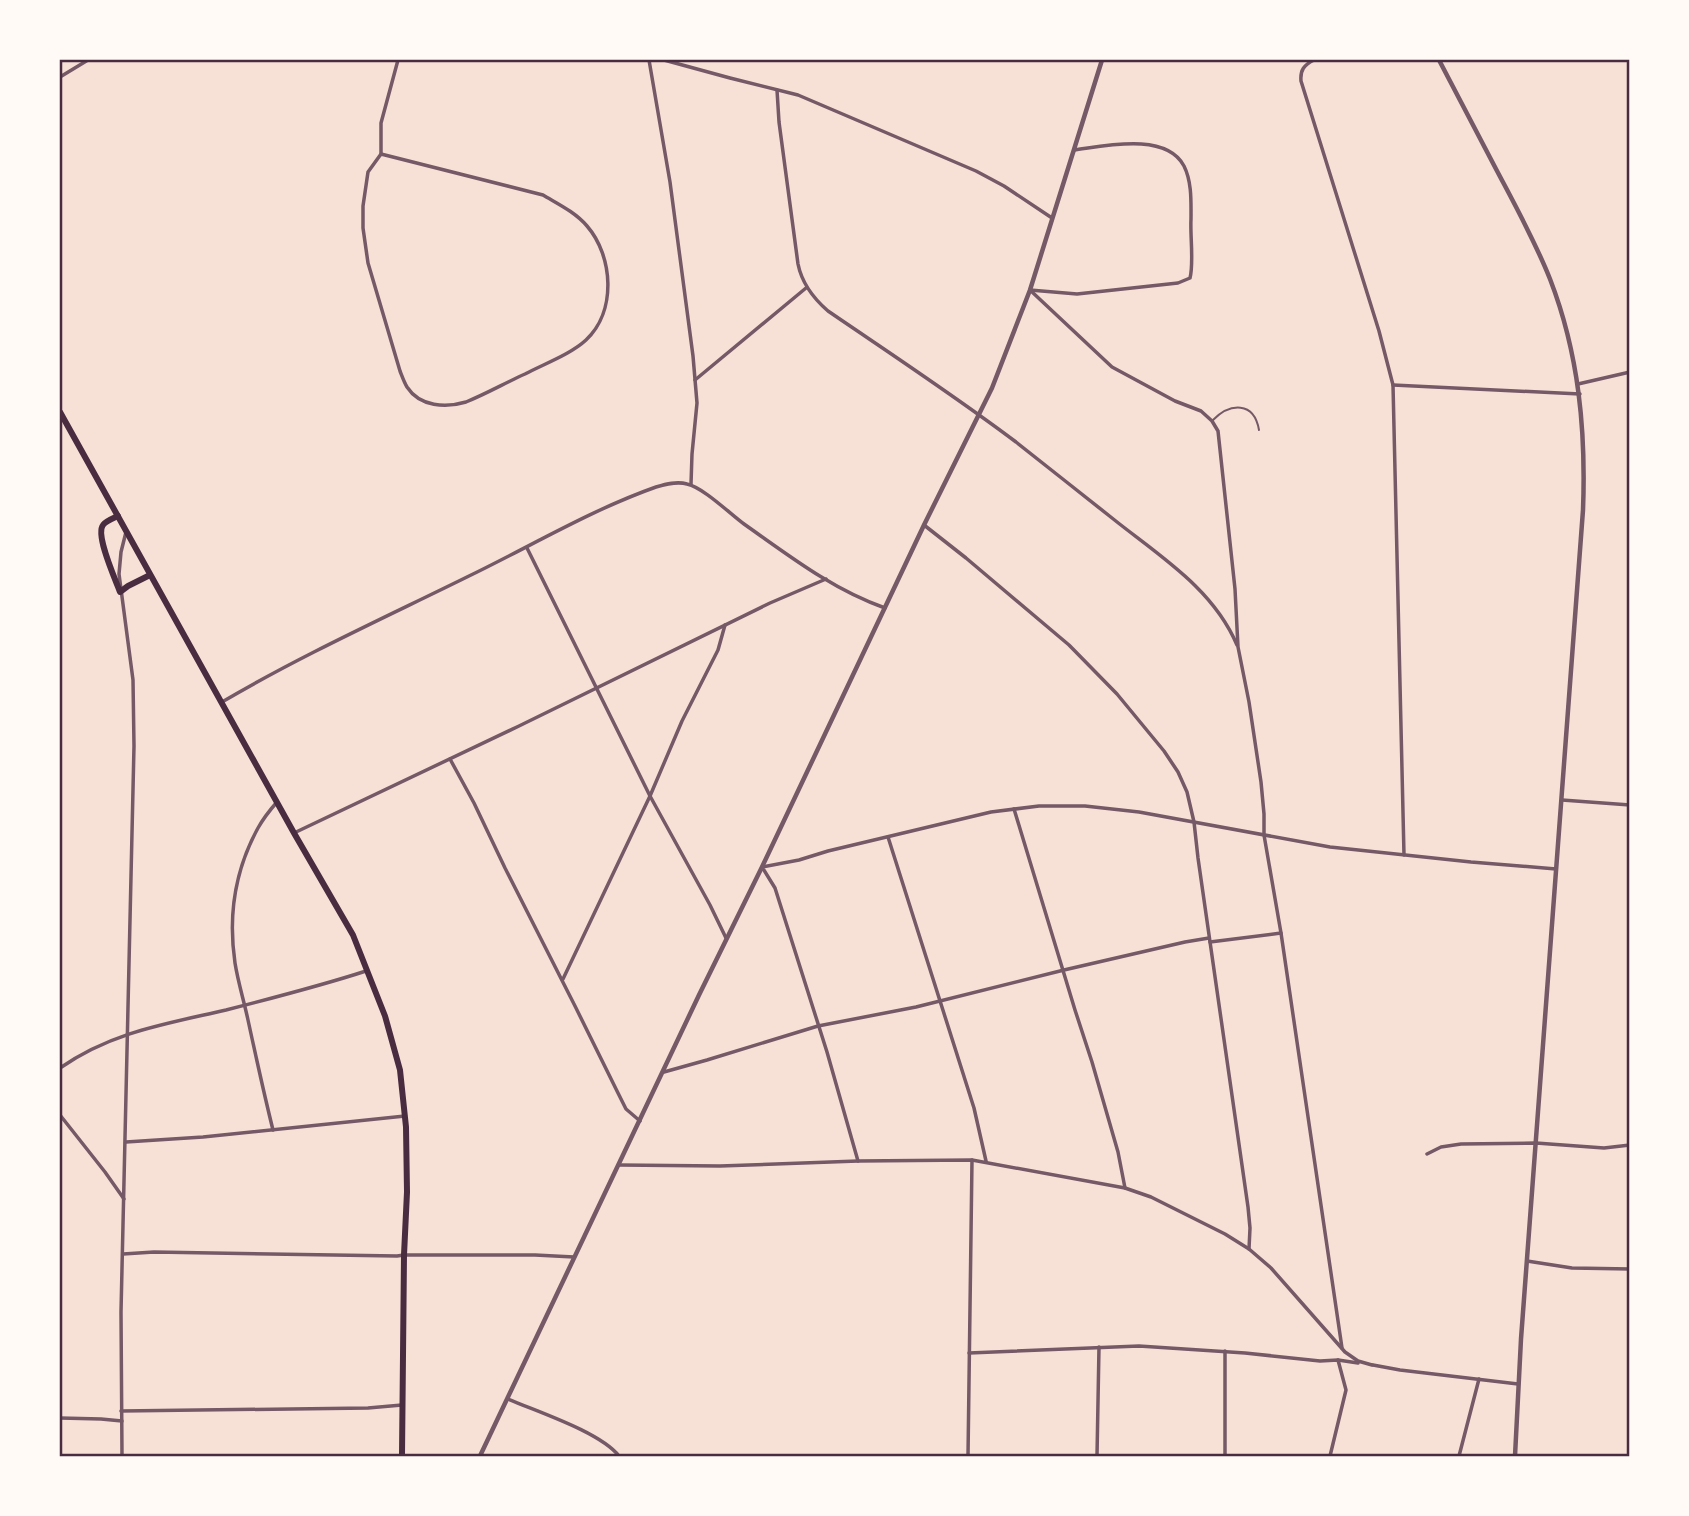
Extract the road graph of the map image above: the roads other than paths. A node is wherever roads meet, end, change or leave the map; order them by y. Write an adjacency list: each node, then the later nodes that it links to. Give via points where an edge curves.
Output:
1 (88, 60): 8 (street)
2 (398, 60): 11 (street, via 381,123)
3 (649, 60): 16 (street)
4 (664, 60): 9 (street)
5 (1102, 60): 10 (street)
6 (1314, 60): 18 (street, via 1304,66 1301,81)
7 (1440, 60): 17 (street, via 1540,253 1566,329)
8 (60, 77)
9 (777, 90): 12 (street, via 951,160 1004,186); 13 (street, via 798,264)
10 (1074, 150): 12 (street); 14 (street, via 1125,143 1166,149 1177,156 1191,190 1192,269 1189,278 1178,284 1077,294)
11 (381, 154): 11 (street, via 368,172 363,228 377,295 400,371 411,391 432,404 466,402 580,345 592,334 604,310 608,278 594,236 578,217 542,195)
12 (1052, 218): 14 (street)
13 (807, 288): 16 (street); 21 (street, via 828,311)
14 (1030, 290): 21 (street); 22 (street, via 1112,368 1201,411)
15 (1629, 372): 17 (street)
16 (695, 381): 24 (street)
17 (1578, 384): 19 (street)
18 (1392, 385): 19 (street); 47 (street)
19 (1580, 394): 39 (street, via 1583,510)
20 (60, 412): 25 (main road)
21 (978, 415): 26 (street); 34 (street, via 1203,592)
22 (1212, 421): 23 (lane, via 1222,411 1247,410 1253,412); 34 (street, via 1220,447)
23 (1259, 430)
24 (691, 485): 28 (street, via 676,482 654,488); 30 (street)
25 (118, 516): 27 (main road); 31 (main road, via 103,525 101,532)
26 (924, 525): 32 (street); 43 (street, via 1052,630 1117,694 1178,772)
27 (126, 530): 29 (main road); 31 (street, via 119,565)
28 (527, 548): 35 (street); 36 (street, via 334,641)
29 (150, 575): 31 (main road); 36 (main road)
30 (826, 579): 32 (street); 33 (street)
31 (120, 593): 59 (street, via 133,680)
32 (885, 608): 48 (street)
33 (725, 625): 35 (street); 38 (street, via 718,650)
34 (1238, 647): 45 (street, via 1260,777)
35 (596, 688): 37 (street); 38 (street)
36 (222, 702): 40 (main road)
37 (450, 759): 44 (street); 55 (street)
38 (650, 796): 51 (street); 55 (street)
39 (1562, 800): 41 (street); 49 (street)
40 (277, 802): 44 (main road); 57 (street, via 259,826 234,894 233,945)
41 (1629, 805)
42 (1014, 809): 43 (street, via 1085,806); 46 (street); 53 (street)
43 (1194, 822): 45 (street); 52 (street)
44 (294, 833): 54 (main road)
45 (1264, 835): 47 (street); 50 (street)
46 (888, 837): 48 (street); 56 (street)
47 (1405, 855): 49 (street)
48 (762, 867): 51 (street); 58 (street, via 775,888)
49 (1556, 869): 68 (street)
50 (1281, 933): 52 (street); 84 (street)
51 (727, 939): 61 (street)
52 (1210, 940): 53 (street); 77 (street, via 1248,1207)
53 (1064, 970): 56 (street); 75 (street)
54 (368, 971): 57 (street); 64 (main road, via 392,1038)
55 (562, 981): 65 (street, via 626,1110)
56 (941, 1001): 58 (street); 73 (street)
57 (245, 1005): 59 (street); 66 (street)
58 (818, 1026): 61 (street); 72 (street)
59 (127, 1035): 60 (street); 67 (street)
60 (60, 1068)
61 (664, 1072): 65 (street)
62 (1629, 1112): 69 (street)
63 (60, 1115): 76 (street)
64 (405, 1116): 66 (street); 79 (main road)
65 (640, 1121): 74 (street)
66 (274, 1130): 67 (street)
67 (126, 1142): 76 (street)
68 (1536, 1143): 69 (street, via 1604,1148); 70 (street, via 1461,1144); 81 (street)
69 (1629, 1145)
70 (1427, 1154)
71 (972, 1160): 72 (street); 73 (street); 86 (street)
72 (858, 1161): 74 (street)
73 (986, 1161): 75 (street)
74 (619, 1166): 80 (street)
75 (1125, 1188): 77 (street)
76 (124, 1199): 78 (street)
77 (1249, 1249): 84 (street)
78 (123, 1254): 79 (street); 93 (street)
79 (404, 1255): 80 (street); 92 (main road)
80 (574, 1257): 91 (street)
81 (1528, 1261): 82 (street, via 1572,1268); 90 (street)
82 (1629, 1269)
83 (1099, 1347): 85 (street); 86 (street); 101 (street)
84 (1342, 1348): 88 (street)
85 (1225, 1351): 87 (street); 102 (street)
86 (969, 1353): 100 (street)
87 (1338, 1360): 88 (street); 103 (street, via 1346,1390)
88 (1372, 1365): 89 (street)
89 (1479, 1379): 90 (street); 104 (street)
90 (1518, 1384): 105 (street)
91 (508, 1399): 98 (street); 99 (street, via 608,1445)
92 (402, 1405): 93 (street); 97 (main road)
93 (121, 1411): 95 (street)
94 (60, 1418): 95 (street)
95 (122, 1421): 96 (street)
96 (121, 1457)
97 (402, 1457)
98 (480, 1457)
99 (619, 1457)
100 (968, 1457)
101 (1097, 1457)
102 (1225, 1457)
103 (1330, 1457)
104 (1459, 1457)
105 (1516, 1457)

